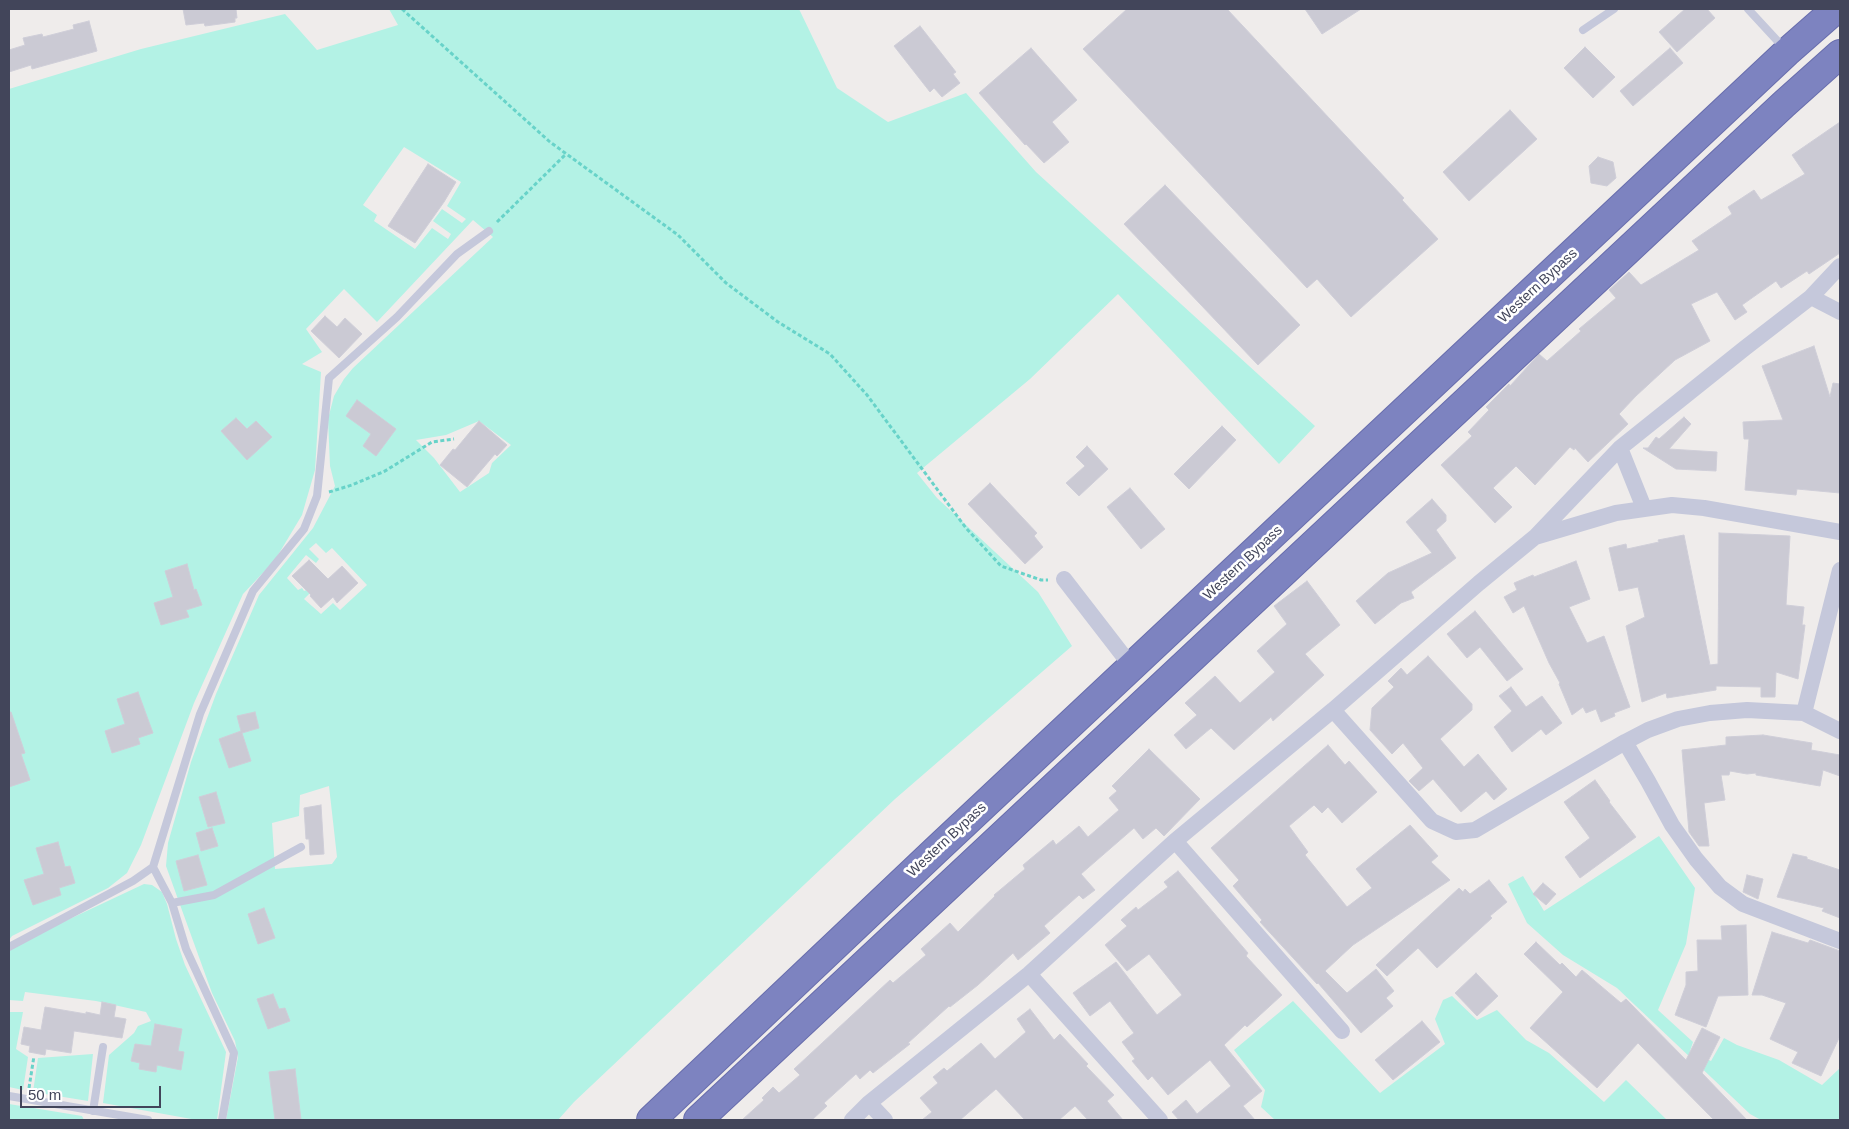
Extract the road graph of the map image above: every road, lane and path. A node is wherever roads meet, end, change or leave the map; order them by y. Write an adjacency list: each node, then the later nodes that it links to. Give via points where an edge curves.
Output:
1 (402, 9): 10 (path)
2 (1614, 9): 6 (lane)
3 (1748, 9): 8 (lane)
4 (1836, 9): 5 (highway, Western Bypass)
5 (1815, 29): 7 (highway); 8 (highway, Western Bypass)
6 (1583, 30)
7 (1840, 49)
8 (1787, 52): 23 (highway, Western Bypass)
9 (1840, 54): 45 (highway)
10 (566, 154): 11 (path); 22 (path, via 678,235 726,283 778,322 830,354 867,395 966,528 1001,566 1040,580)
11 (489, 231): 17 (lane, via 457,254 397,317 329,378)
12 (1840, 266): 13 (street)
13 (1811, 297): 14 (street); 16 (street)
14 (1840, 312)
15 (454, 439): 17 (path, via 432,442 386,471)
16 (1620, 448): 18 (street); 20 (street)
17 (316, 496): 30 (lane, via 304,529 253,592 200,714)
18 (1644, 508): 19 (street, via 1672,505 1704,508); 20 (street)
19 (1840, 532)
20 (1536, 537): 24 (street)
21 (1840, 570): 25 (street)
22 (1064, 580): 23 (street)
23 (1132, 667): 44 (highway, Western Bypass)
24 (1333, 710): 27 (street, via 1432,821 1456,832 1475,830); 28 (street)
25 (1804, 713): 26 (street); 27 (street, via 1747,710 1710,713 1678,719)
26 (1840, 731)
27 (1625, 742): 32 (street, via 1672,825 1720,887 1744,904)
28 (1175, 841): 34 (street); 35 (street)
29 (301, 847): 31 (lane, via 214,895)
30 (153, 867): 31 (lane); 33 (lane, via 133,881)
31 (172, 903): 43 (lane, via 186,949 234,1053)
32 (1840, 941)
33 (9, 947)
34 (1029, 974): 40 (street); 48 (street)
35 (1342, 1031)
36 (103, 1047): 41 (lane)
37 (34, 1056): 39 (path)
38 (9, 1096): 39 (lane)
39 (27, 1099): 41 (lane)
40 (869, 1103): 46 (street); 47 (street)
41 (93, 1111): 42 (lane)
42 (148, 1120)
43 (222, 1120)
44 (651, 1120)
45 (698, 1120)
46 (852, 1120)
47 (885, 1120)
48 (1160, 1120)

